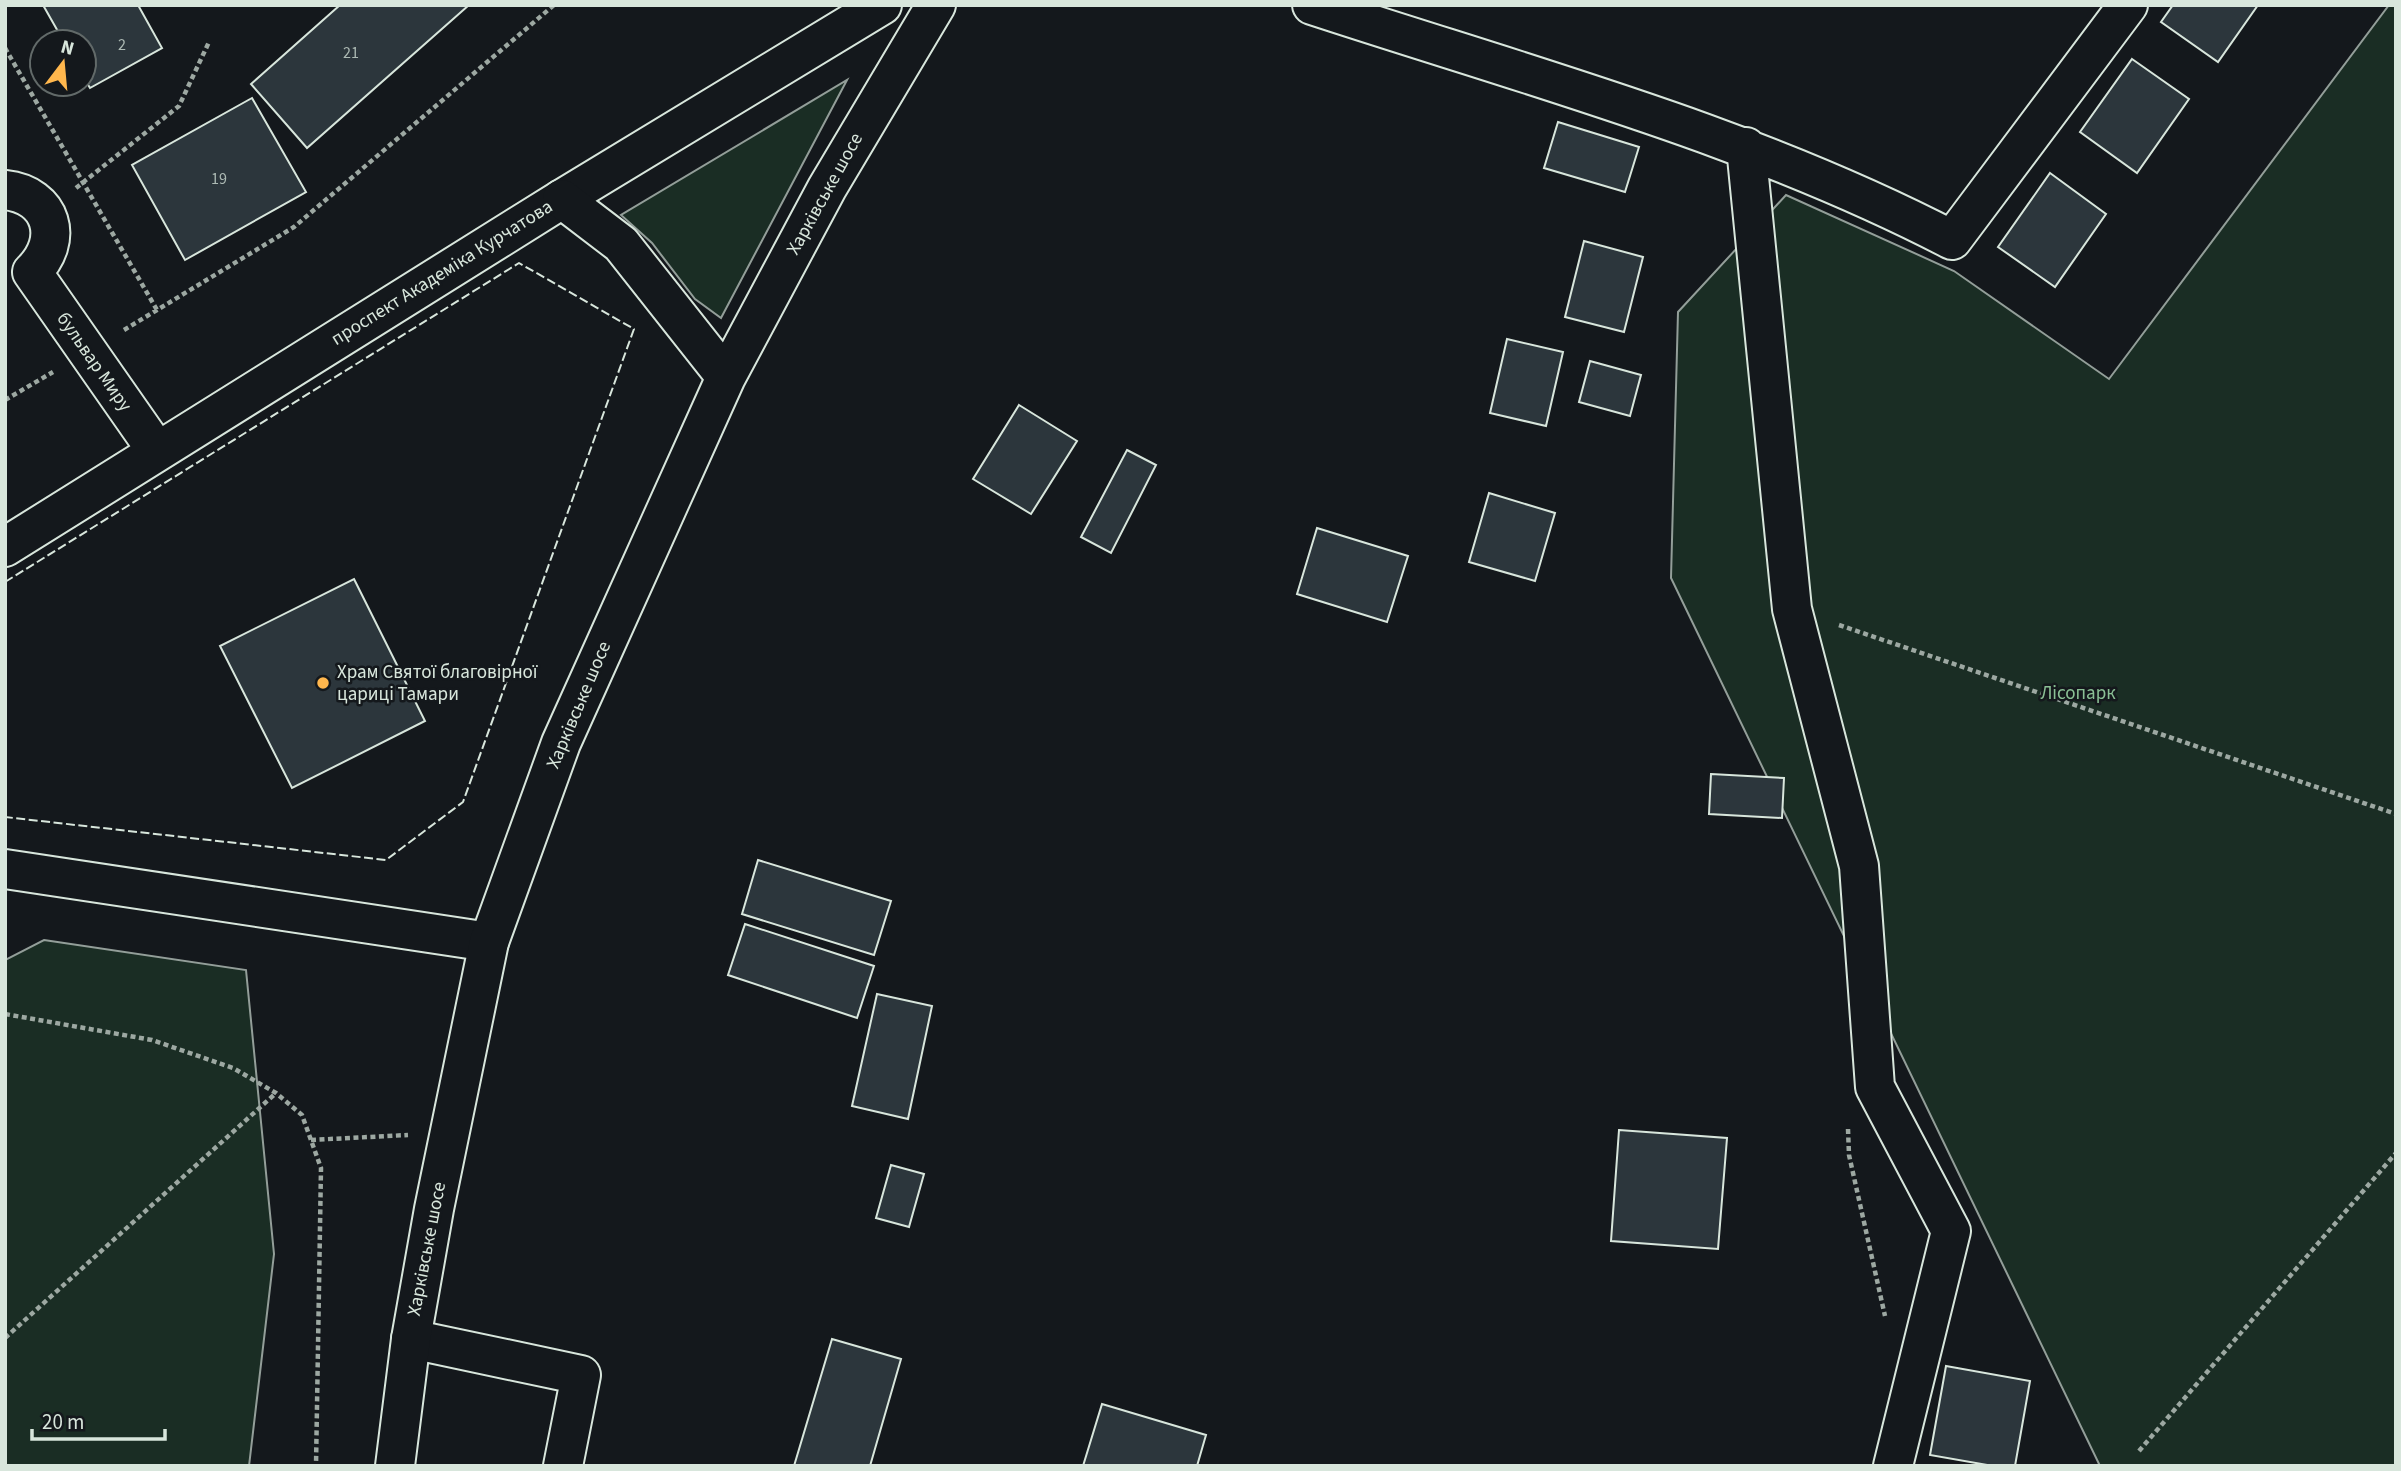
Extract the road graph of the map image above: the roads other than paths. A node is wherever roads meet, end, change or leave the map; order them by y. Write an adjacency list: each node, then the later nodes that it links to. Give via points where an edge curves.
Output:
1 (882, 5): 7 (street, проспект Академіка Курчатова)
2 (936, 5): 9 (street, Харківське шосе, via 827,188)
3 (1312, 5): 5 (street)
4 (2128, 5): 5 (street, via 1952,240 1885,205)
5 (1746, 147): 17 (street, via 1791,609 1859,866 1875,1087 1951,1231)
6 (5, 190): 8 (street, бульвар Миру, via 33,198 43,209 51,236 49,250)
7 (562, 198): 9 (street, via 621,244); 10 (street, проспект Академіка Курчатова)
8 (19, 277): 10 (street, бульвар Миру, via 87,352)
9 (726, 377): 13 (street, Харківське шосе, via 561,743)
10 (157, 451): 11 (street, проспект Академіка Курчатова)
11 (5, 547)
12 (5, 869): 13 (street)
13 (489, 942): 14 (street, Харківське шосе)
14 (411, 1339): 15 (street, Харківське шосе); 16 (street, via 581,1376)
15 (395, 1466)
16 (563, 1466)
17 (1893, 1466)

